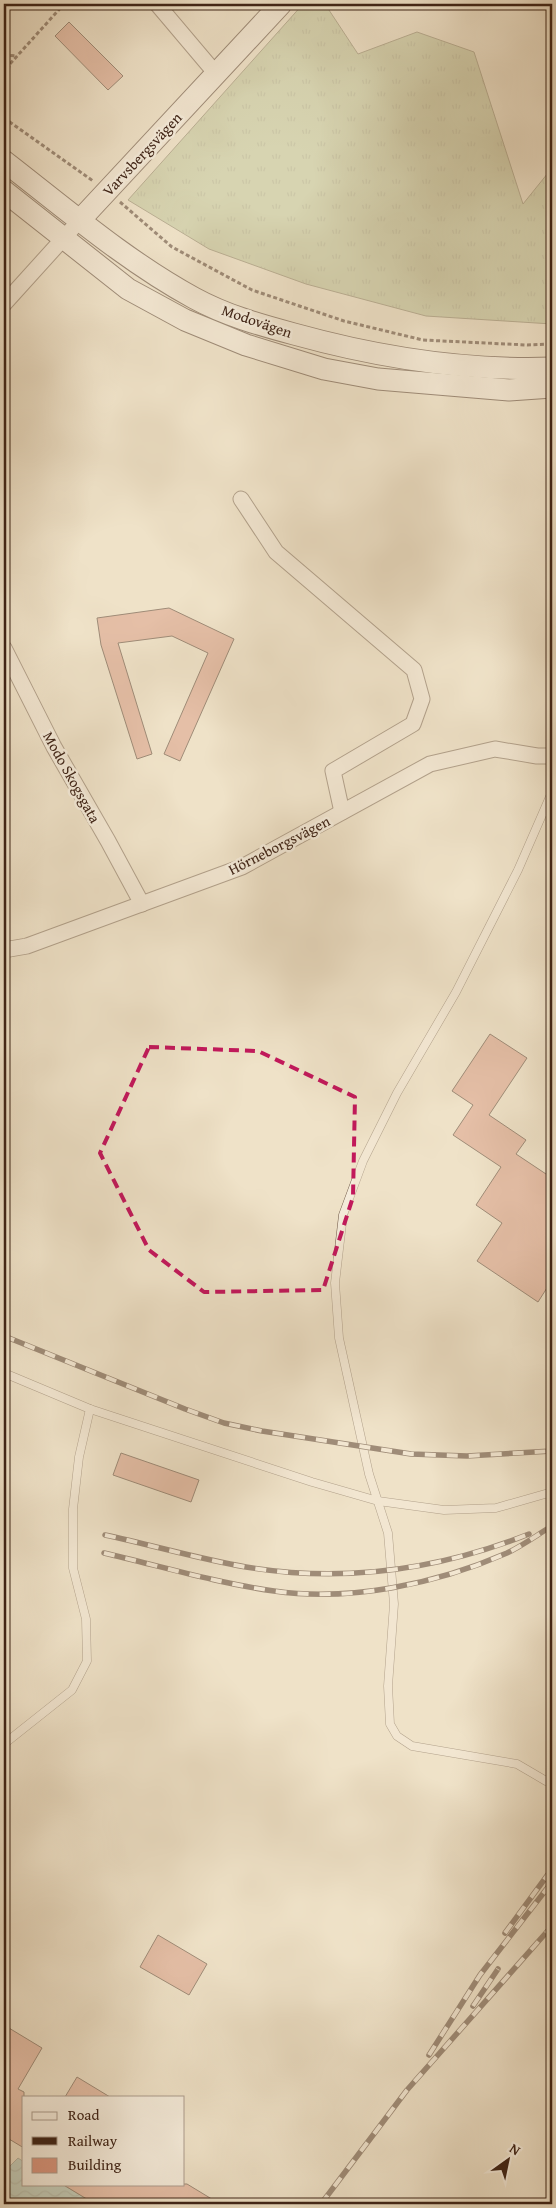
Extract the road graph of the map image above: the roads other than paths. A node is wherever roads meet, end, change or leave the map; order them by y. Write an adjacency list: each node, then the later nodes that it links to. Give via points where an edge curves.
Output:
1 (157, 4): 3 (street)
2 (281, 4): 3 (main road, Varvsbergsvägen)
3 (217, 75): 6 (main road, Varvsbergsvägen)
4 (4, 161): 6 (main road, Modovägen)
5 (4, 190): 7 (main road, Modovägen)
6 (80, 220): 7 (street, Varvsbergsvägen); 9 (main road, Modovägen, via 141,266 180,290 254,323 383,354 514,369)
7 (63, 237): 8 (street, Varvsbergsvägen); 10 (main road, Modovägen, via 128,289 185,320 246,345 324,369 378,379 509,390)
8 (4, 304)
9 (552, 368)
10 (552, 387)
11 (241, 500): 15 (street, via 276,552 414,670 422,699 413,724 333,771)
12 (4, 648): 16 (street, Modo Skogsgata, via 54,747)
13 (552, 756): 15 (street, Hörneborgsvägen, via 495,749 430,764)
14 (552, 792): 21 (lane, via 518,870 456,992 398,1092 363,1161 343,1215 335,1283 339,1338)
15 (342, 812): 16 (street, Hörneborgsvägen, via 242,867)
16 (142, 904): 17 (street, Hörneborgsvägen, via 27,946)
17 (4, 950)
18 (4, 1373): 19 (lane)
19 (90, 1409): 21 (lane); 22 (lane, via 79,1457 73,1509 73,1568 86,1619 87,1661 72,1690)
20 (552, 1492): 21 (lane, via 496,1508 444,1510)
21 (378, 1501): 23 (lane, via 388,1533 394,1604 388,1686 390,1724 397,1736 412,1746 517,1764)
22 (4, 1744)
23 (546, 1781)

